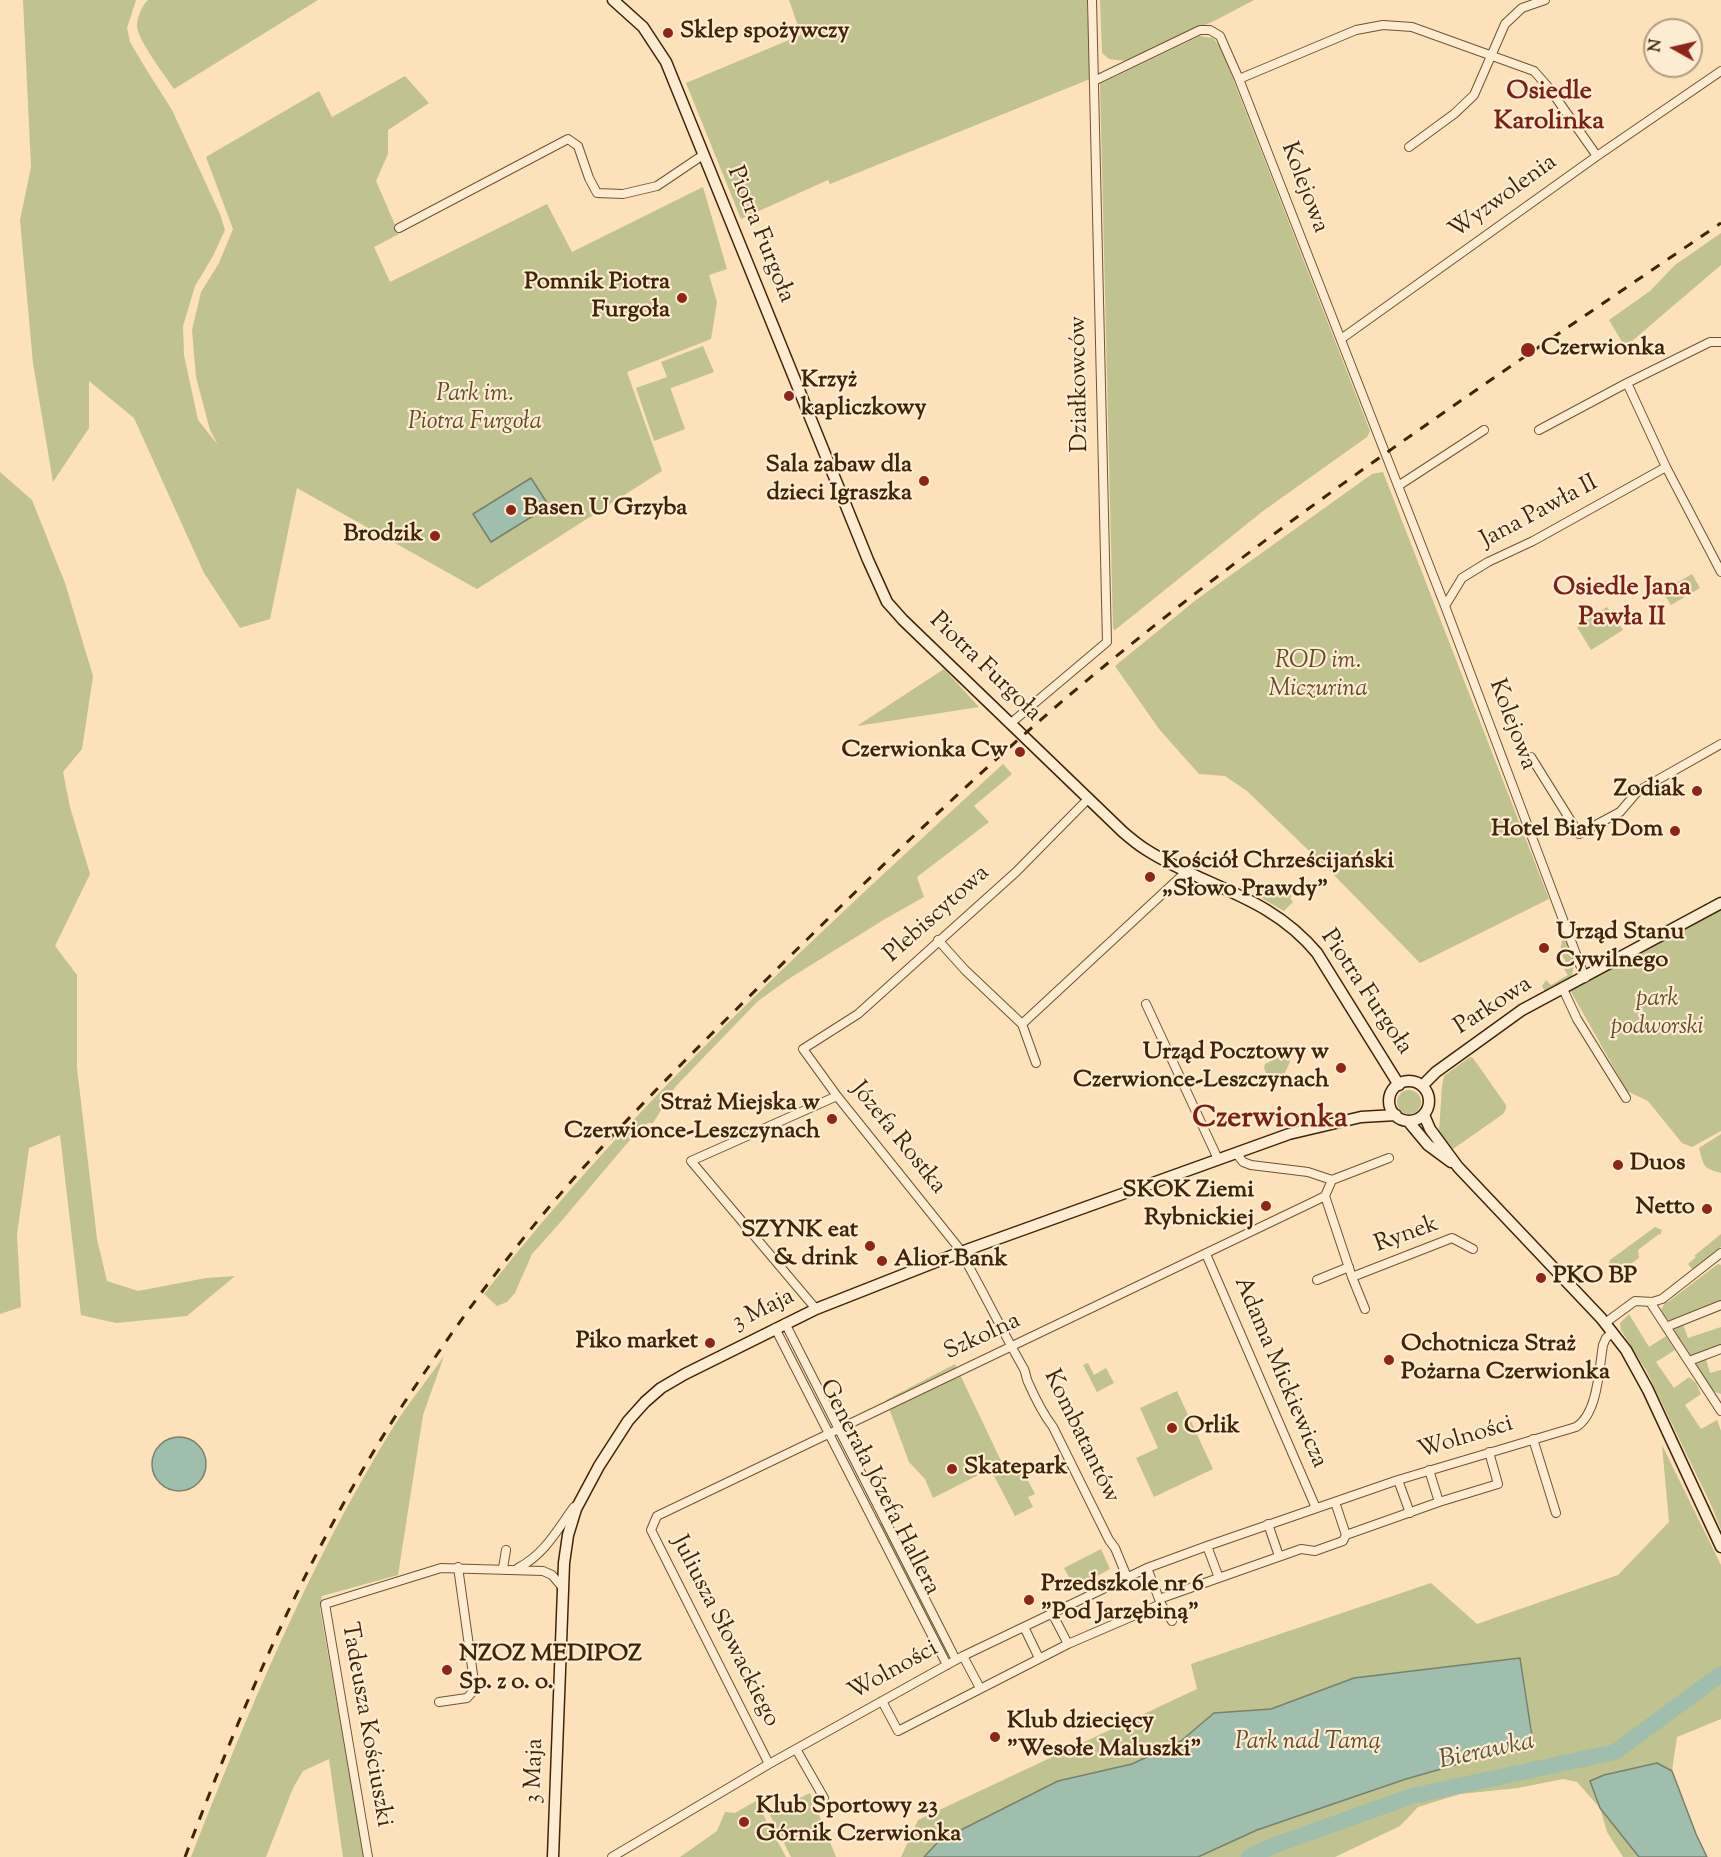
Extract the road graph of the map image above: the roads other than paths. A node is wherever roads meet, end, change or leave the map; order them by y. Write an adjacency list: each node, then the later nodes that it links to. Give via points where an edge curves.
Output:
1 (614, 0): 9 (main road, Piotra Furgoła, via 643,27 666,62)
2 (1092, 0): 7 (street, Działkowców)
3 (1545, 0): 4 (street, via 1522,8 1505,24)
4 (1491, 56): 6 (street, via 1412,27 1383,25 1356,30); 8 (street, via 1473,95); 10 (street, via 1534,71)
5 (1721, 71): 10 (street, Wyzwolenia)
6 (1239, 79): 7 (street, Kolejowa, via 1220,36 1200,30); 12 (street, Kolejowa)
7 (1094, 81): 21 (street, Działkowców, via 1107,642)
8 (1409, 147)
9 (704, 155): 11 (street, Piotra Furgoła, via 657,186 622,194 597,193 578,146 568,139); 21 (main road, Piotra Furgoła, via 879,588 903,620)
10 (1597, 156): 12 (street, Wyzwolenia)
11 (399, 228)
12 (1341, 339): 18 (street, Kolejowa)
13 (1721, 342): 14 (street, via 1710,342)
14 (1627, 383): 16 (street); 17 (street)
15 (1484, 430): 18 (street)
16 (1539, 430)
17 (1665, 467): 19 (street); 20 (street, Jana Pawła II, via 1462,578)
18 (1398, 486): 20 (street, Kolejowa)
19 (1721, 572)
20 (1445, 606): 28 (street, Kolejowa)
21 (1011, 723): 24 (main road, Piotra Furgoła)
22 (1721, 744): 23 (street, via 1638,791 1620,812 1579,834)
23 (1531, 757)
24 (1089, 798): 25 (main road, Piotra Furgoła, via 1145,849); 27 (street, Plebiscytowa, via 1016,872)
25 (1186, 871): 31 (street); 34 (main road, Piotra Furgoła, via 1281,917 1304,938)
26 (1721, 903): 28 (main road, Parkowa)
27 (938, 940): 31 (street); 32 (street, Plebiscytowa, via 858,1014)
28 (1585, 978): 29 (main road, Parkowa)
29 (1563, 989): 35 (main road, Parkowa, via 1502,1023); 38 (street)
30 (1146, 1004): 45 (street)
31 (1022, 1024): 33 (street)
32 (803, 1049): 36 (street, Józefa Rostka)
33 (1036, 1063)
34 (1399, 1084): 35 (main road, via 1411,1082); 37 (main road)
35 (1422, 1086): 40 (main road, via 1429,1100)
36 (837, 1096): 50 (street, Józefa Rostka); 58 (street, via 690,1161)
37 (1390, 1098): 39 (main road); 41 (main road, 3 Maja)
38 (1626, 1098)
39 (1396, 1115): 41 (main road, 3 Maja); 42 (main road)
40 (1424, 1115): 42 (main road); 46 (main road, via 1428,1127)
41 (1361, 1117): 43 (main road, 3 Maja, via 1289,1134)
42 (1408, 1121): 46 (main road, via 1431,1148)
43 (1236, 1153): 45 (main road, 3 Maja); 47 (street, via 1251,1166 1308,1172)
44 (1389, 1158): 47 (street)
45 (1218, 1159): 50 (main road, 3 Maja)
46 (1458, 1167): 60 (main road)
47 (1332, 1180): 48 (street)
48 (1325, 1196): 52 (street, Szkolna); 53 (street, Rynek, via 1346,1248)
49 (1473, 1249): 54 (street, Rynek, via 1452,1238)
50 (961, 1252): 58 (main road, 3 Maja); 64 (street, Kombatantów)
51 (1721, 1253): 56 (street, via 1666,1296)
52 (1206, 1254): 64 (street, Szkolna); 78 (street, Adama Mickiewicza)
53 (1349, 1267): 54 (street, Rynek); 55 (street, Rynek)
54 (1352, 1277): 59 (street, Rynek)
55 (1317, 1280)
56 (1650, 1302): 60 (street, via 1631,1303); 62 (street)
57 (1721, 1305): 62 (street)
58 (816, 1309): 61 (main road, 3 Maja)
59 (1365, 1309)
60 (1605, 1323): 63 (main road)
61 (780, 1325): 69 (street, Generała Józefa Hallera); 70 (street, Generała Józefa Hallera); 75 (main road, 3 Maja, via 652,1395 628,1421)
62 (1666, 1327): 66 (street)
63 (1613, 1332): 71 (street, Wolności, via 1603,1345 1587,1418 1576,1427); 85 (main road, via 1642,1377)
64 (1010, 1347): 69 (street, Szkolna); 92 (street, Kombatantów)
65 (1721, 1349): 66 (street)
66 (1689, 1361): 67 (street)
67 (1718, 1398): 68 (street)
68 (1721, 1411)
69 (839, 1430): 70 (street, Szkolna); 100 (street, Generała Józefa Hallera)
70 (830, 1435): 81 (street, Szkolna); 102 (street, Generała Józefa Hallera)
71 (1533, 1440): 72 (street, Wolności); 80 (street)
72 (1489, 1452): 73 (street, Wolności); 77 (street, via 1498,1484)
73 (1429, 1470): 74 (street, Wolności); 77 (street)
74 (1398, 1480): 76 (street, Wolności); 79 (street)
75 (582, 1496): 90 (street, via 543,1551); 94 (main road, 3 Maja, via 567,1542)
76 (1335, 1502): 78 (street, Wolności); 83 (street)
77 (1439, 1502): 79 (street)
78 (1316, 1508): 82 (street, Wolności)
79 (1410, 1513): 83 (street)
80 (1556, 1513)
81 (657, 1516): 107 (street, Juliusza Słowackiego, via 651,1530)
82 (1268, 1524): 84 (street, Wolności); 87 (street)
83 (1346, 1535): 87 (street, via 1343,1541 1315,1551 1301,1549)
84 (1207, 1546): 91 (street, Wolności); 93 (street)
85 (1721, 1547)
86 (506, 1550): 89 (street)
87 (1279, 1556): 93 (street)
88 (458, 1567): 89 (street, Tadeusza Kościuszki); 105 (street, via 475,1689 467,1698); 109 (street, Tadeusza Kościuszki, via 441,1568 325,1604)
89 (503, 1568): 90 (street, Tadeusza Kościuszki)
90 (517, 1569): 94 (street, Tadeusza Kościuszki, via 546,1572)
91 (1147, 1569): 92 (street, Wolności); 95 (street)
92 (1127, 1577): 96 (street, Wolności)
93 (1219, 1578): 95 (street)
94 (563, 1588): 110 (main road, 3 Maja)
95 (1160, 1602): 97 (street); 99 (street)
96 (1052, 1613): 98 (street, Wolności); 99 (street)
97 (1172, 1621)
98 (1024, 1627): 100 (street, Wolności); 101 (street)
99 (1068, 1644): 101 (street)
100 (959, 1658): 102 (street, Wolności); 103 (street, Generała Józefa Hallera)
101 (1039, 1658): 103 (street)
102 (947, 1665): 104 (street, Wolności)
103 (980, 1688): 104 (street, via 898,1731)
104 (882, 1701): 106 (street, Wolności)
105 (439, 1702)
106 (796, 1749): 107 (street, Wolności); 108 (street)
107 (769, 1764): 111 (street, Wolności)
108 (824, 1798)
109 (368, 1857)
110 (553, 1857)
111 (612, 1857)

